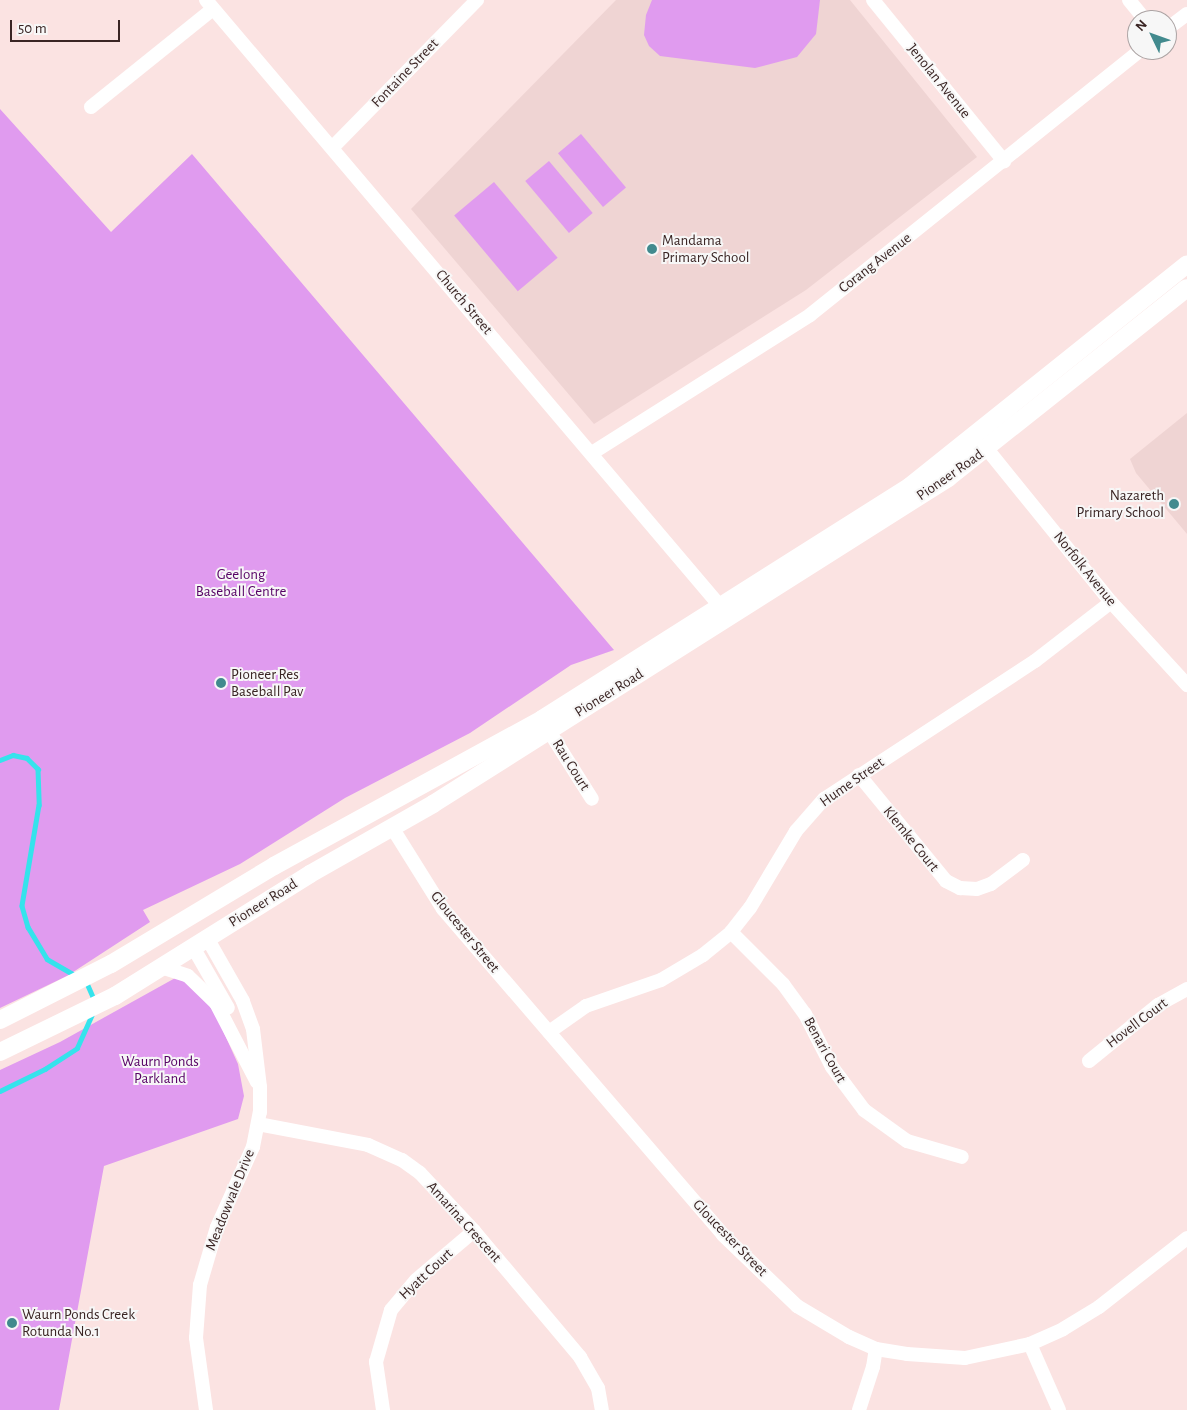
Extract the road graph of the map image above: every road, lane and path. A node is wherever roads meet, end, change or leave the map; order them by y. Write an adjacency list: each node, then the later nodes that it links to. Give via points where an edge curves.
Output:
1 (477, 0): 8 (street, Fontaine Street)
2 (874, 0): 9 (street, Jenolan Avenue)
3 (1129, 0): 5 (street)
4 (210, 4): 7 (street); 8 (street, Church Street)
5 (1137, 10)
6 (1129, 60): 9 (street, Corang Avenue)
7 (91, 107)
8 (334, 147): 13 (street, Church Street)
9 (1004, 162): 13 (street, Corang Avenue, via 810,315)
10 (1187, 264): 12 (main road, Pioneer Road)
11 (1187, 288): 12 (main road, Pioneer Road)
12 (981, 443): 14 (street, Norfolk Avenue); 15 (main road, Pioneer Road, via 909,487)
13 (592, 453): 15 (street, Church Street)
14 (1111, 602): 16 (street, Norfolk Avenue); 18 (street, Hume Street, via 1035,661)
15 (725, 612): 17 (main road, Pioneer Road)
16 (1187, 684)
17 (546, 725): 19 (street, Rau Court); 20 (main road, Pioneer Road); 21 (main road, Pioneer Road)
18 (859, 775): 22 (street, Klemke Court, via 946,881 960,888 977,889 991,884); 25 (street, Hume Street, via 808,816 755,901)
19 (592, 799)
20 (380, 809): 21 (main road); 23 (main road, Pioneer Road)
21 (393, 829): 26 (main road, Pioneer Road, via 310,874); 30 (street, Gloucester Street, via 443,909)
22 (1024, 860)
23 (194, 914): 24 (main road, Pioneer Road); 26 (main road)
24 (177, 924): 26 (main road); 29 (main road, Pioneer Road, via 111,964)
25 (731, 932): 30 (street, Hume Street, via 669,976 586,1006); 35 (street, Benari Court, via 783,984 805,1014 832,1067 864,1110 907,1141)
26 (200, 943): 27 (main road, Pioneer Road); 33 (street, Meadowvale Drive, via 243,1000 253,1029)
27 (161, 966): 31 (main road, Pioneer Road, via 53,1028); 33 (street, via 188,976 216,1003)
28 (1187, 988): 32 (street, Hovell Court, via 1158,1005)
29 (0, 1020)
30 (549, 1032): 39 (street, Gloucester Street, via 749,1261 797,1306)
31 (0, 1052)
32 (1089, 1061)
33 (260, 1083): 34 (street, Meadowvale Drive)
34 (258, 1124): 36 (street, Amarina Crescent, via 385,1151 420,1173); 40 (street, Meadowvale Drive, via 246,1165 210,1246 200,1285 196,1338)
35 (962, 1157)
36 (474, 1231): 41 (street, Hyatt Court, via 416,1280 391,1310 376,1362); 42 (street, Amarina Crescent, via 580,1356 598,1388)
37 (1185, 1245): 38 (street, Gloucester Street, via 1099,1307)
38 (1030, 1344): 39 (street, Gloucester Street, via 965,1358 907,1354); 44 (street)
39 (876, 1348): 43 (street)
40 (206, 1410)
41 (383, 1410)
42 (602, 1410)
43 (859, 1410)
44 (1059, 1410)

